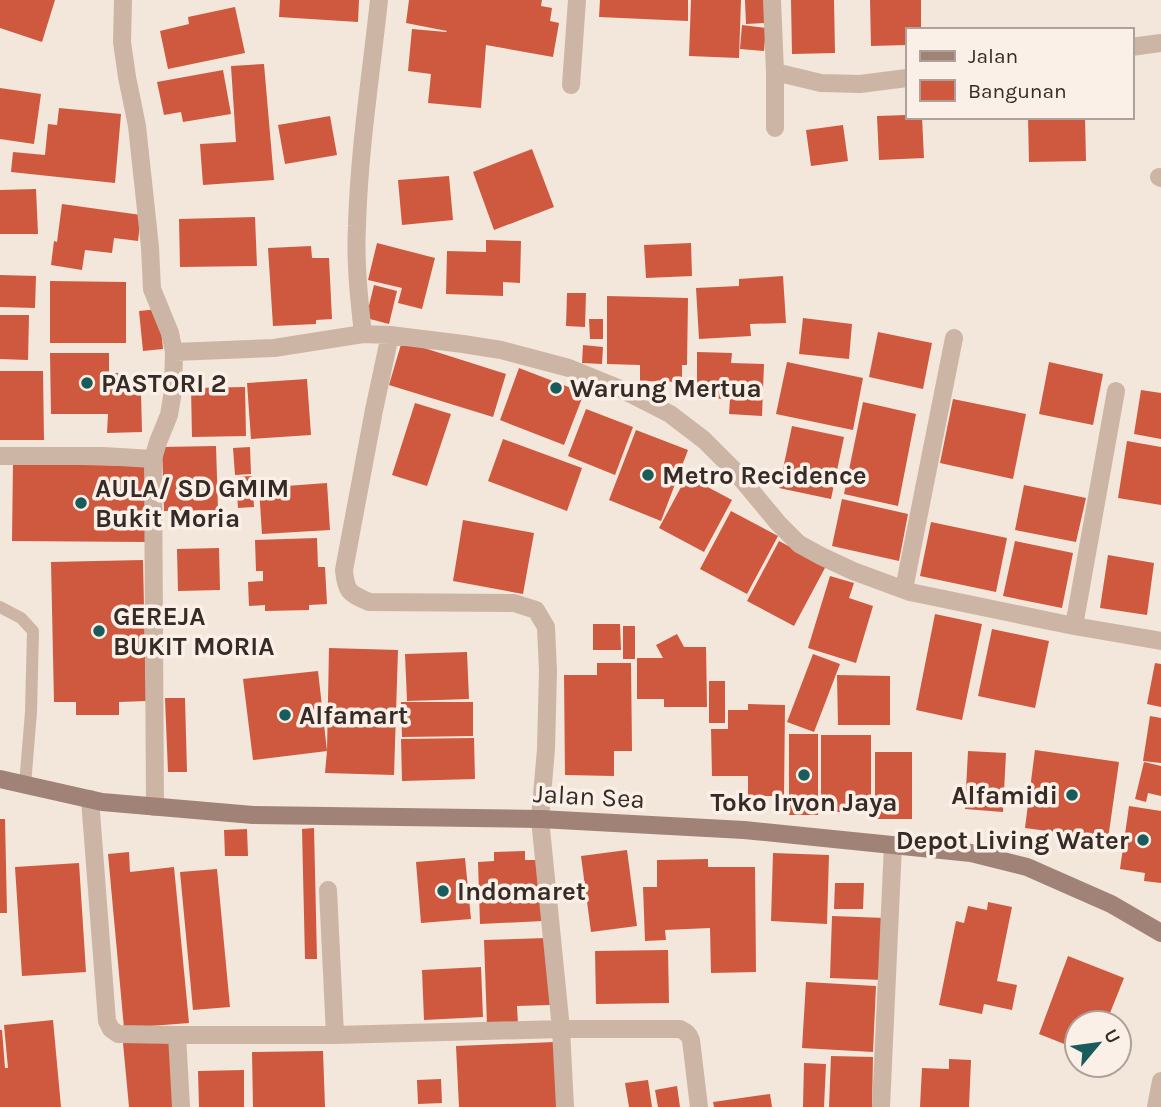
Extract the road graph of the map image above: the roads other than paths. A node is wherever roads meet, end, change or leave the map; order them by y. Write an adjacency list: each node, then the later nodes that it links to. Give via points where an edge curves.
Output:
1 (123, 0): 14 (street, via 122,42 137,126 152,289)
2 (379, 0): 11 (street, via 356,229)
3 (577, 0): 9 (street)
4 (772, 0): 7 (street)
5 (1161, 43): 6 (street)
6 (1133, 47)
7 (775, 72): 8 (street, via 821,83); 10 (street)
8 (906, 78)
9 (571, 85)
10 (775, 128)
11 (363, 334): 12 (street); 14 (street, via 274,348)
12 (390, 335): 18 (street, via 501,350 569,368 623,390 670,414 704,440 799,544 853,571); 26 (street, via 345,584 350,593 369,602 514,603 536,610 546,627 548,671)
13 (954, 338): 18 (street)
14 (174, 352): 17 (street, via 169,415)
15 (1116, 391): 20 (street)
16 (0, 456): 17 (street)
17 (153, 459): 25 (street)
18 (904, 589): 20 (street)
19 (0, 607): 23 (lane, via 33,631)
20 (1074, 626): 21 (street)
21 (1161, 641)
22 (0, 779): 23 (main road, Jalan Sea)
23 (25, 785): 24 (main road, Jalan Sea)
24 (90, 799): 25 (main road, Jalan Sea); 31 (street, via 107,1021 118,1034)
25 (155, 807): 26 (main road, Jalan Sea, via 253,815)
26 (540, 819): 27 (main road, Jalan Sea, via 744,830); 30 (street)
27 (893, 845): 29 (main road, Jalan Sea, via 971,853 1027,867 1111,904); 37 (street)
28 (328, 890): 32 (street)
29 (1161, 933)
30 (561, 1029): 32 (street); 35 (street); 36 (street, via 685,1032 691,1040)
31 (177, 1035): 32 (street); 34 (street)
32 (335, 1035)
33 (1161, 1081): 38 (street)
34 (181, 1107)
35 (565, 1107)
36 (699, 1107)
37 (881, 1107)
38 (1156, 1107)

